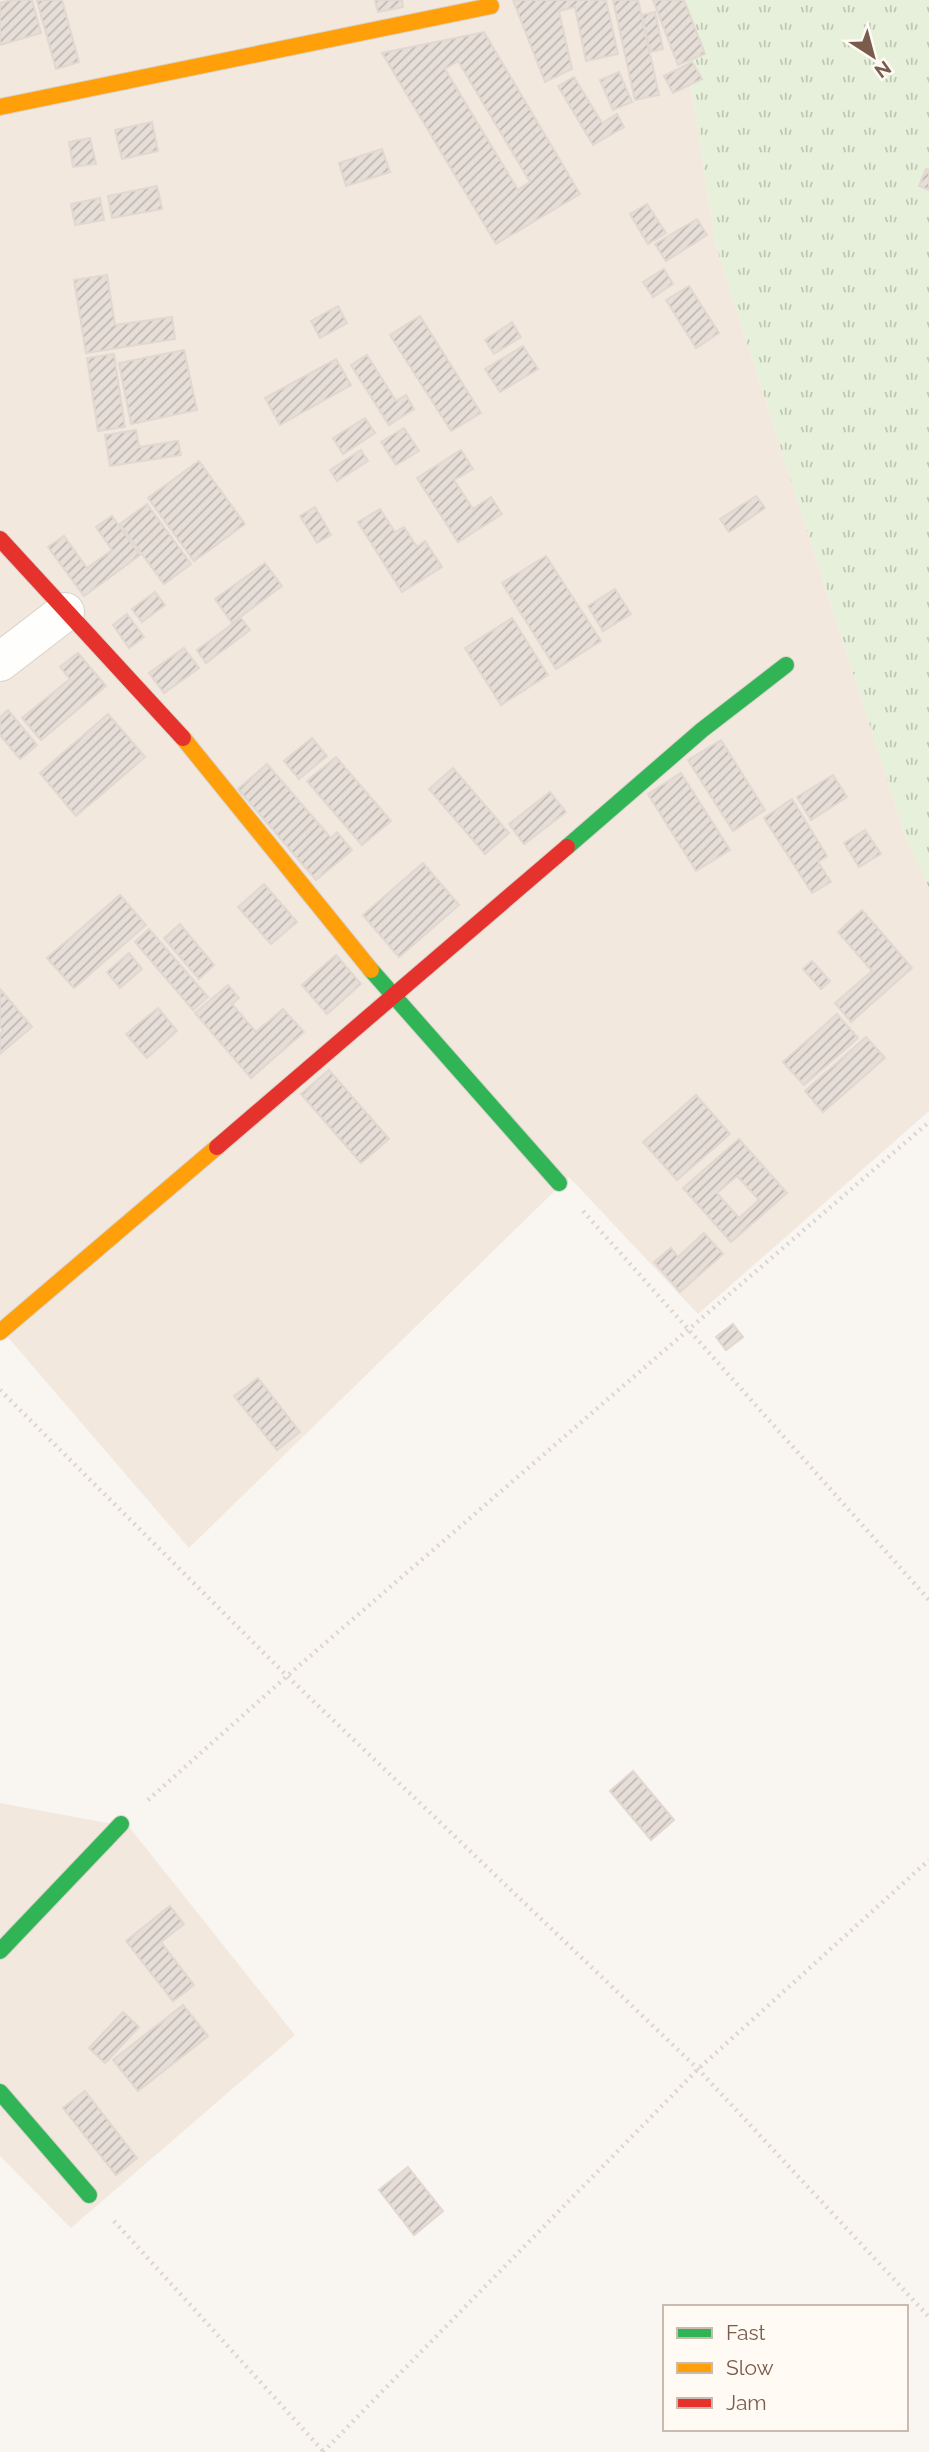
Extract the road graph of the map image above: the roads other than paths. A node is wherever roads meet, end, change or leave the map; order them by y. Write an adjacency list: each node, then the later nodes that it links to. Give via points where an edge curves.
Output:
1 (491, 6): 2 (street)
2 (0, 107)
3 (0, 540): 4 (street)
4 (65, 612): 5 (street); 7 (street, via 173,726)
5 (0, 662)
6 (786, 666): 7 (street, via 702,730)
7 (393, 998): 8 (street); 9 (street)
8 (559, 1183)
9 (0, 1332)
10 (121, 1824): 11 (street)
11 (0, 1951)
12 (0, 2092): 13 (street)
13 (89, 2195)

